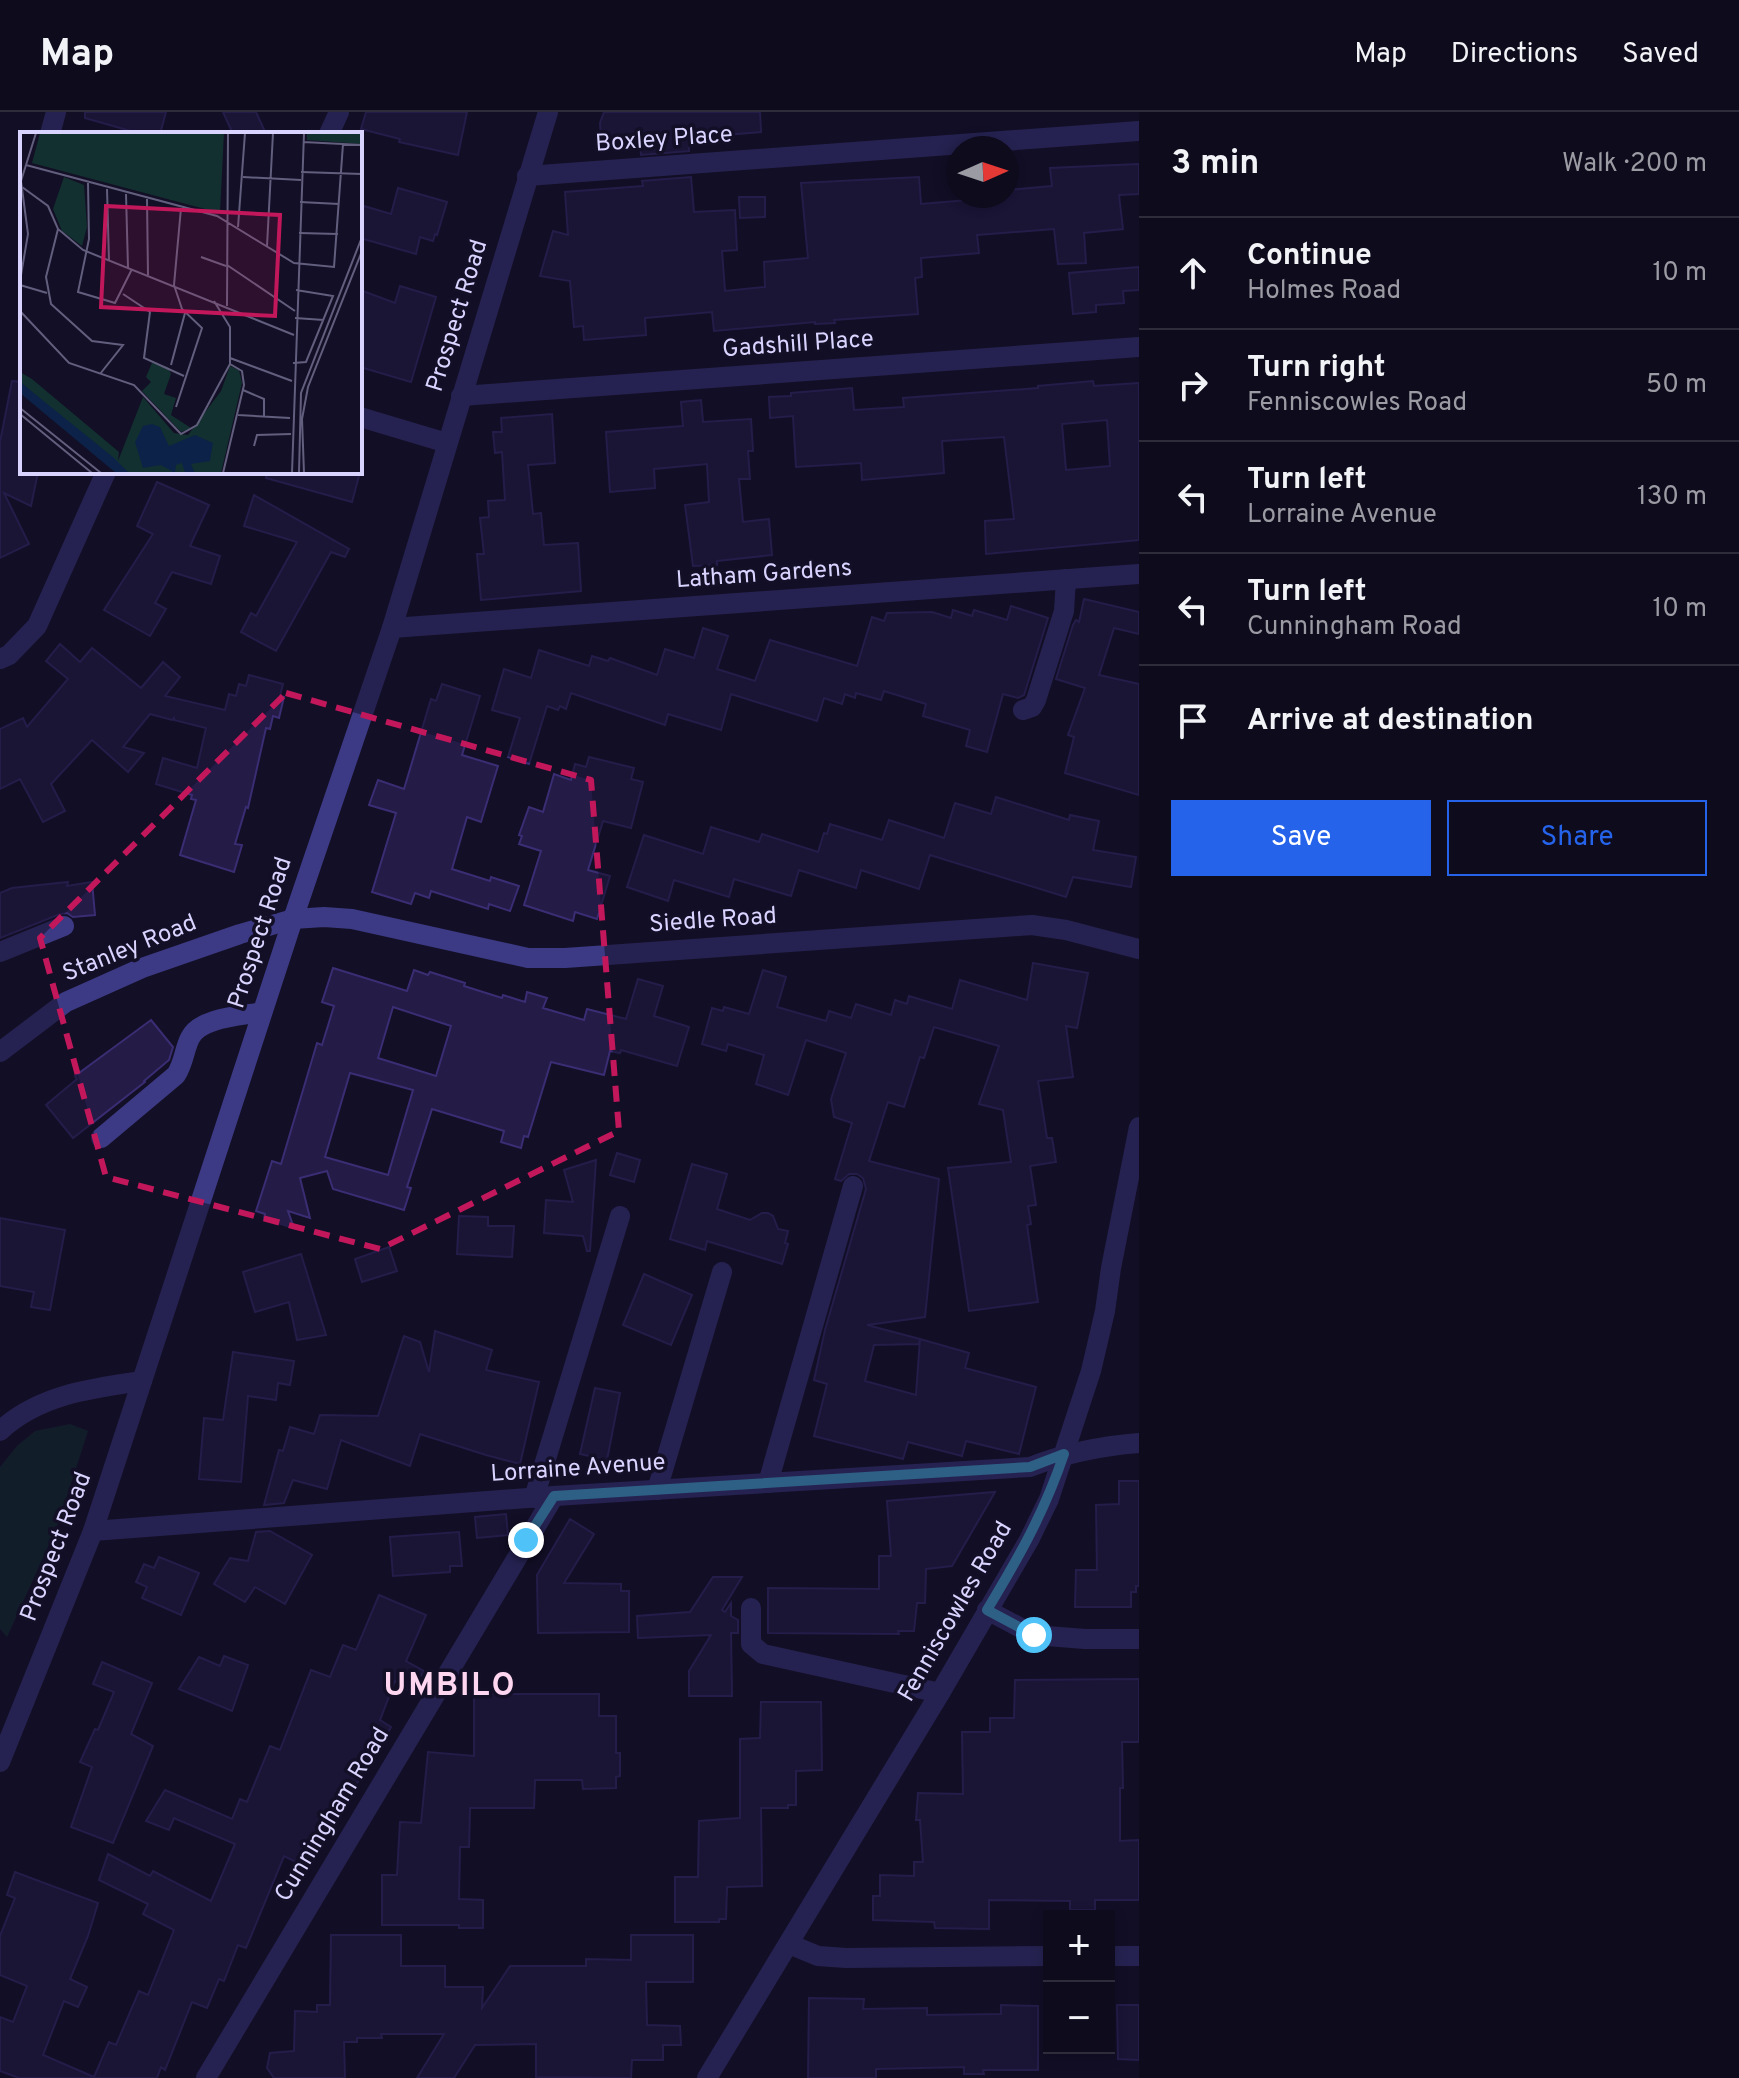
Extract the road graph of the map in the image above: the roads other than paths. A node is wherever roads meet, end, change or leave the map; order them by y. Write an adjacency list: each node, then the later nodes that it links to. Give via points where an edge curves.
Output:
1 (56, 112): 5 (street)
2 (339, 112): 6 (street)
3 (548, 112): 7 (street, Prospect Road)
4 (1139, 131): 7 (street, Boxley Place)
5 (51, 132)
6 (330, 132)
7 (527, 176): 9 (street, Prospect Road)
8 (1139, 347): 9 (street, Gadshill Place)
9 (461, 396): 11 (street, Prospect Road)
10 (362, 418): 11 (street)
11 (447, 443): 15 (street, Prospect Road)
12 (105, 474): 16 (street, via 37,626)
13 (1139, 574): 14 (street, Latham Gardens)
14 (1066, 579): 15 (street, Latham Gardens); 17 (street, via 1064,611 1036,700)
15 (392, 628): 18 (street, Prospect Road)
16 (0, 659)
17 (1023, 710)
18 (293, 919): 20 (street, Siedle Road, via 352,919 528,958 1032,925); 22 (street, Prospect Road); 23 (street, Stanley Road, via 142,968 66,1002)
19 (64, 926): 21 (street)
20 (1139, 949)
21 (0, 952)
22 (262, 1012): 25 (street, via 200,1027 191,1034 176,1075); 29 (street, Prospect Road)
23 (0, 1052)
24 (1139, 1127): 32 (street, Fenniscowles Road, via 1091,1371)
25 (101, 1138)
26 (853, 1186): 33 (street)
27 (620, 1216): 35 (street, Cunningham Road)
28 (722, 1272): 34 (street)
29 (142, 1381): 30 (street, via 67,1394 16,1416); 36 (street, Prospect Road)
30 (0, 1431)
31 (1139, 1443): 32 (street, Lorraine Avenue)
32 (1064, 1454): 33 (street, Lorraine Avenue, via 1030,1467); 38 (street, Fenniscowles Road, via 1029,1540)
33 (768, 1483): 34 (street, Lorraine Avenue)
34 (657, 1490): 35 (street, Lorraine Avenue)
35 (544, 1497): 36 (street, Lorraine Avenue); 46 (street, Cunningham Road)
36 (93, 1531): 41 (street, Prospect Road)
37 (751, 1608): 40 (street, via 751,1644 763,1654)
38 (987, 1610): 39 (street, via 1034,1635); 40 (street, Fenniscowles Road)
39 (1139, 1639)
40 (940, 1693): 42 (street, Fenniscowles Road)
41 (0, 1762)
42 (789, 1944): 43 (street, via 818,1956 846,1958); 47 (street, Fenniscowles Road)
43 (1043, 1956)
44 (1115, 1956): 45 (street)
45 (1139, 1956)
46 (206, 2078)
47 (707, 2078)

